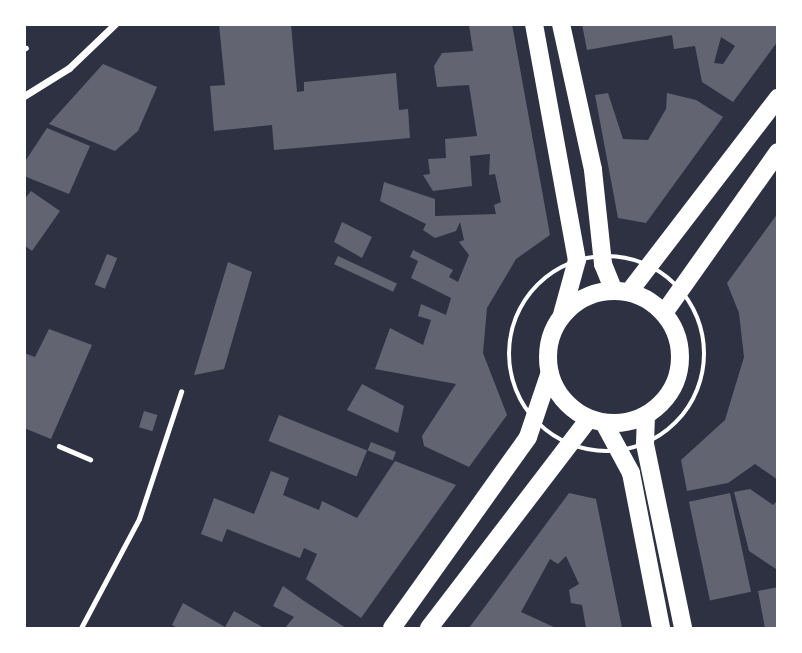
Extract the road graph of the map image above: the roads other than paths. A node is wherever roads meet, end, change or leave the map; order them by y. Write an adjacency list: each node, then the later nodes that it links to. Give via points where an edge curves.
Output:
1 (115, 24): 4 (street, via 69,68)
2 (534, 24): 9 (main road, via 577,260)
3 (561, 24): 7 (main road, via 593,170 603,255)
4 (24, 96)
5 (778, 98): 7 (main road, via 651,266)
6 (776, 157): 8 (main road)
7 (621, 291): 8 (main road); 9 (main road, via 578,300)
8 (664, 313): 11 (main road, via 680,347 680,367 674,386)
9 (562, 315): 10 (main road, via 551,333)
10 (549, 375): 12 (main road, via 564,402); 13 (main road, via 535,421)
11 (646, 415): 12 (main road); 16 (main road, via 645,444)
12 (597, 421): 14 (main road, via 567,444); 15 (main road, via 623,451)
13 (392, 628)
14 (429, 628)
15 (661, 628)
16 (683, 628)

